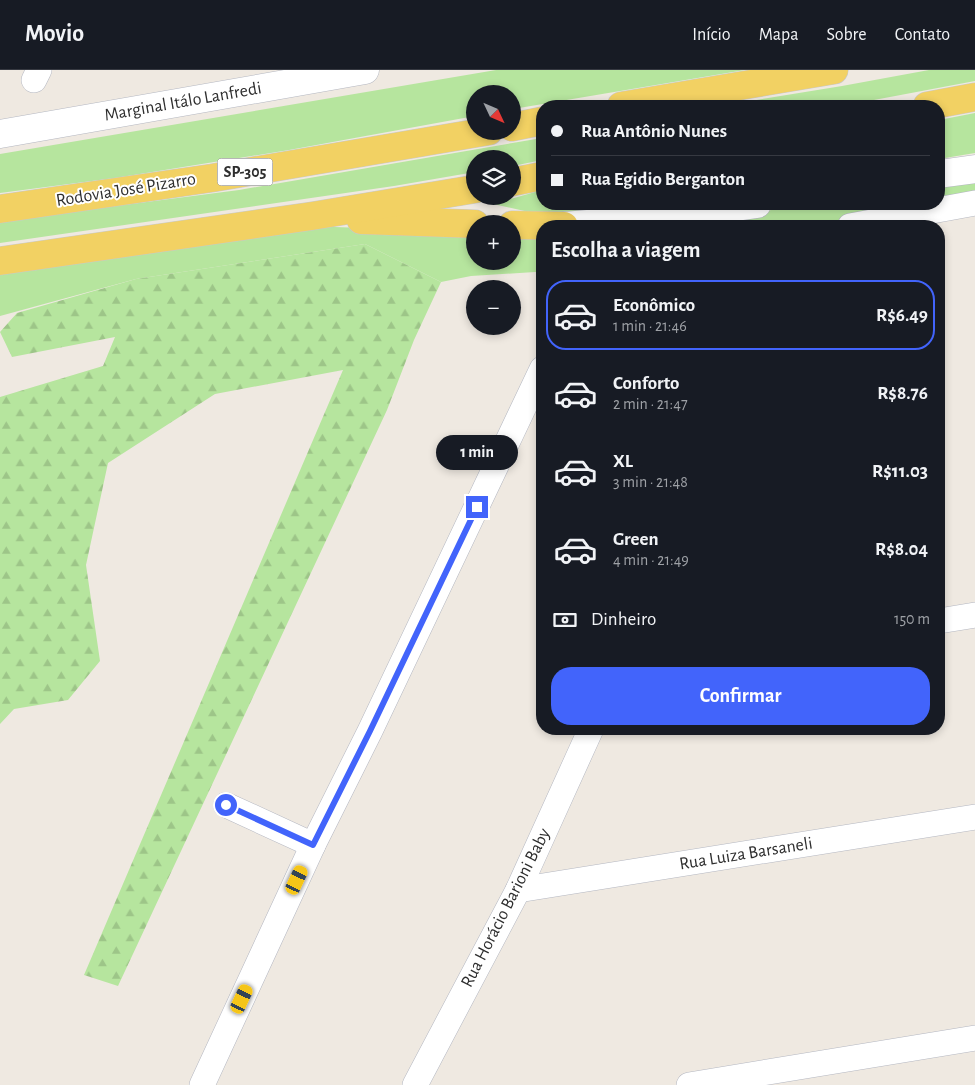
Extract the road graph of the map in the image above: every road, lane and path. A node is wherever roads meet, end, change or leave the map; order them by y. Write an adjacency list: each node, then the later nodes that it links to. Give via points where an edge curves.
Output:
1 (365, 70): 8 (main road, Marginal Itálo Lanfredi)
2 (834, 70): 4 (main road)
3 (975, 97): 5 (main road)
4 (656, 100)
5 (945, 103)
6 (536, 122): 7 (main road)
7 (521, 125)
8 (0, 134)
9 (466, 135): 16 (main road, Rodovia José Pizarro / SP-305, via 212,178)
10 (975, 169): 11 (main road)
11 (945, 173)
12 (536, 177): 13 (main road)
13 (521, 180)
14 (466, 190): 20 (main road)
15 (975, 203): 17 (street)
16 (0, 209)
17 (945, 209)
18 (715, 210): 21 (main road)
19 (937, 210): 22 (street)
20 (312, 216): 23 (main road); 26 (main road)
21 (634, 220)
22 (883, 220)
23 (466, 224)
24 (521, 225): 25 (main road)
25 (536, 225)
26 (0, 261)
27 (536, 382): 33 (street)
28 (975, 615): 29 (street)
29 (945, 620)
30 (588, 735): 34 (street, Rua Horácio Barioni Baby)
31 (226, 805): 33 (street)
32 (975, 817): 34 (street, Rua Luiza Barsaneli)
33 (313, 845): 36 (street)
34 (518, 890): 37 (street, Rua Horácio Barioni Baby)
35 (975, 1038): 38 (street)
36 (202, 1085)
37 (415, 1085)
38 (689, 1085)

